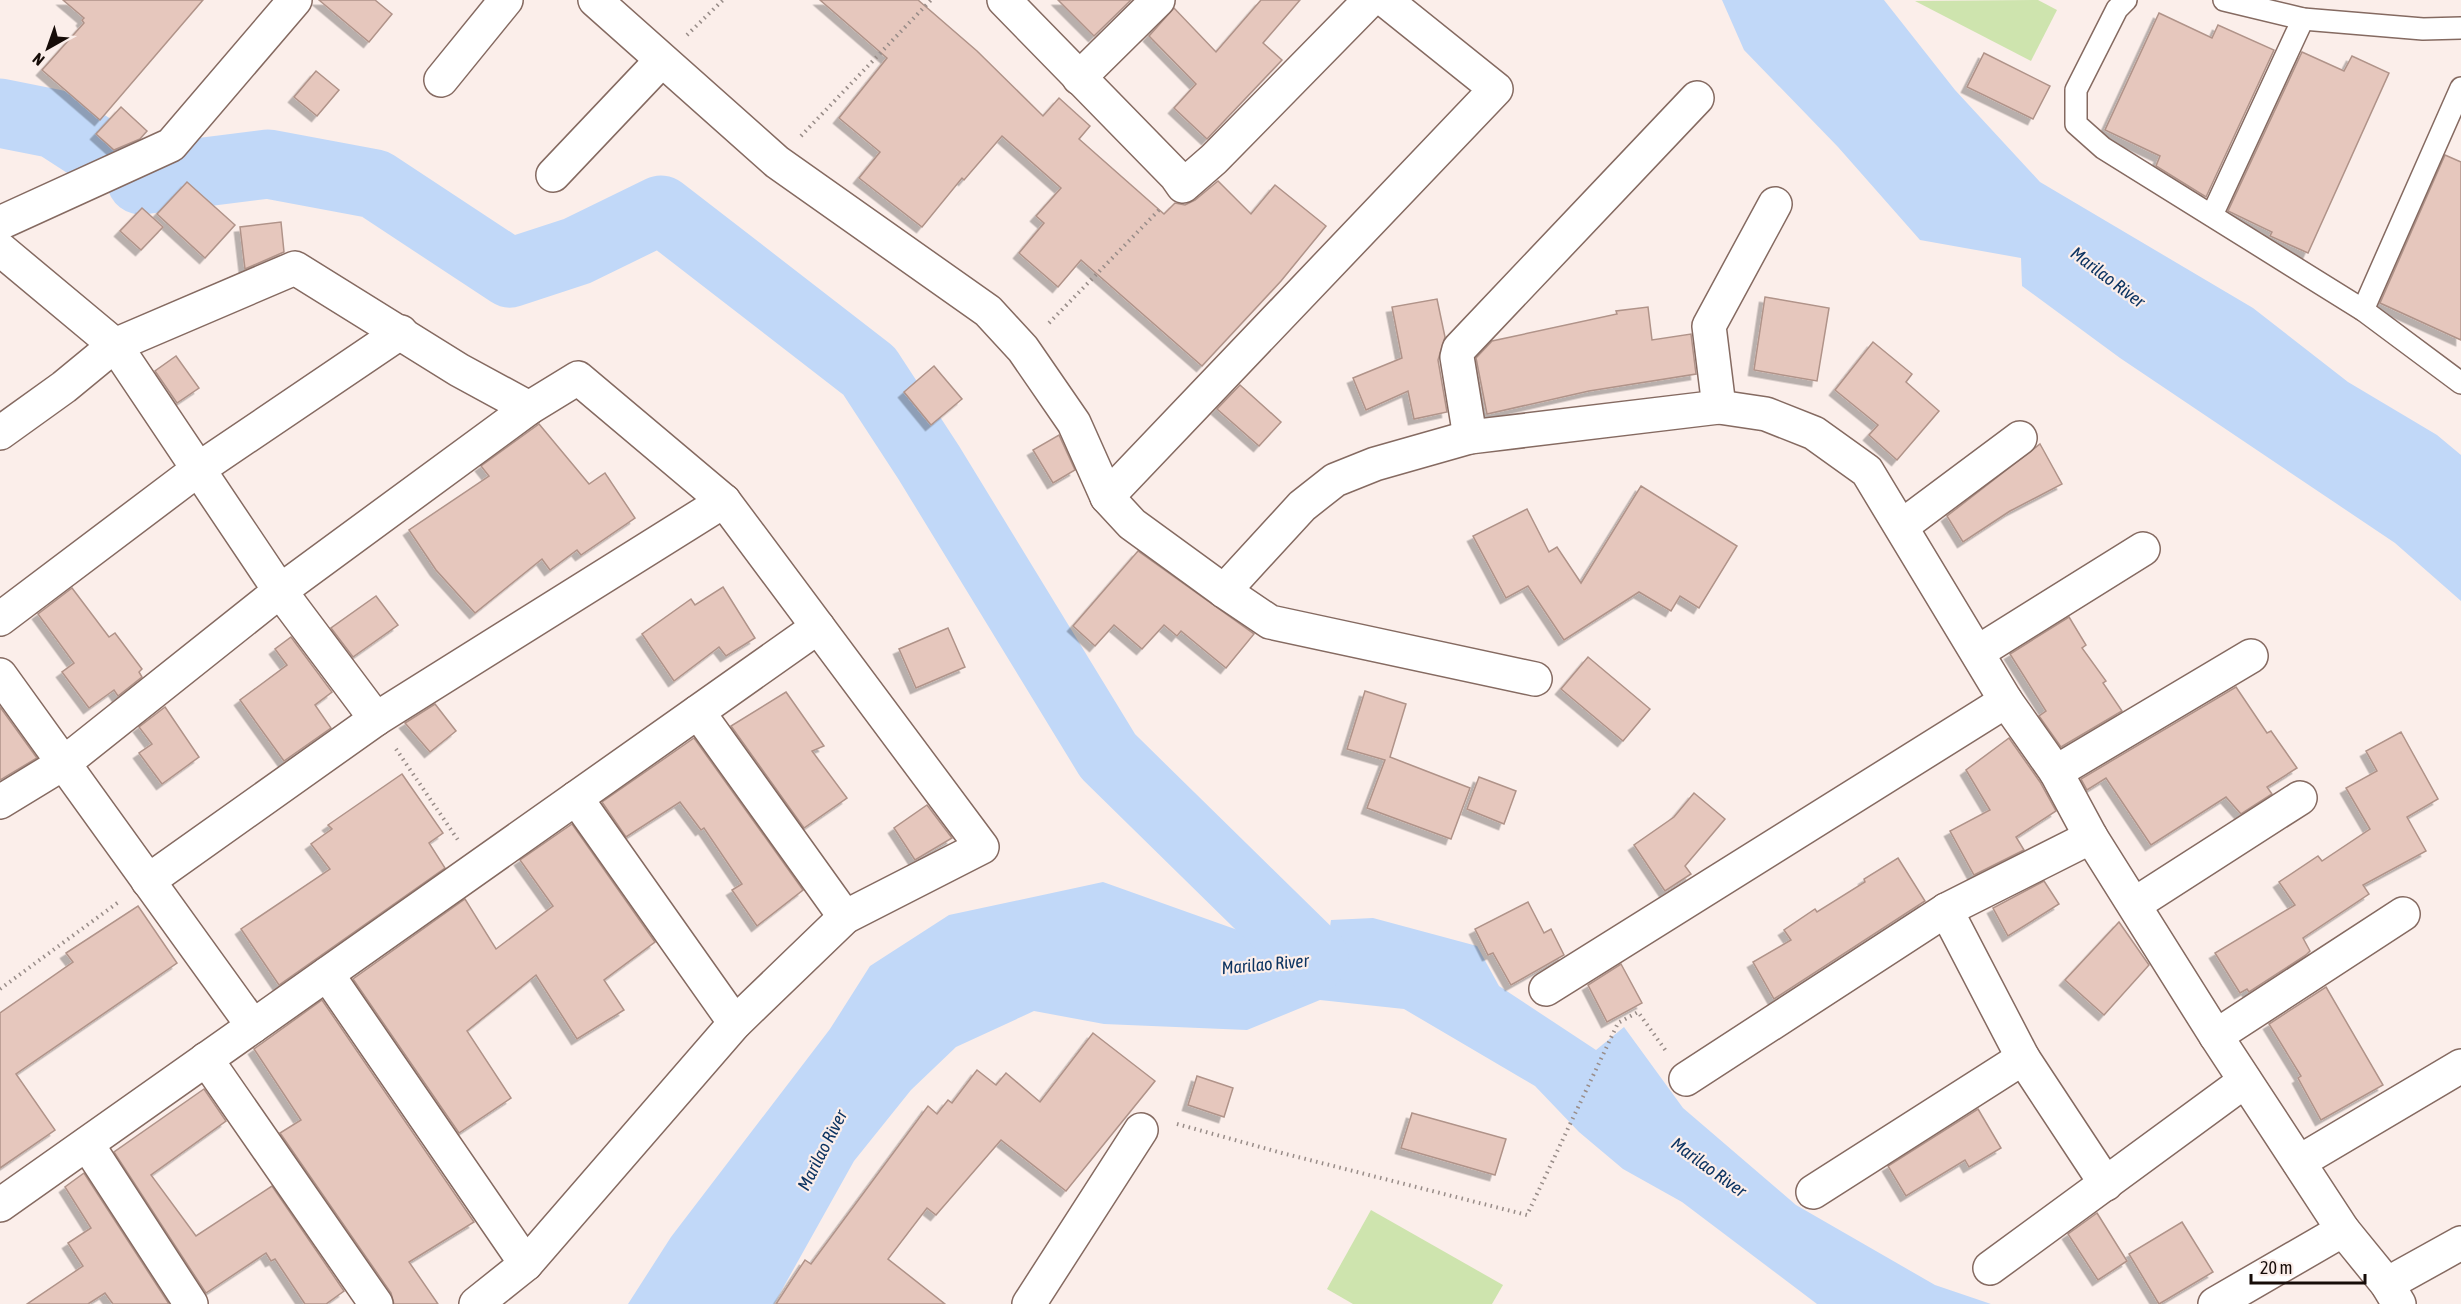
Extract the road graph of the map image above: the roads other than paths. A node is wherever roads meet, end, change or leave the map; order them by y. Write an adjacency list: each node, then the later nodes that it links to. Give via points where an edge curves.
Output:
1 (295, 0): 20 (street, via 171,146)
2 (506, 0): 14 (street)
3 (596, 0): 12 (street)
4 (1004, 0): 13 (street)
5 (1158, 0): 13 (street)
6 (1370, 0): 13 (street, via 1183,186)
7 (1385, 0): 32 (street, via 1496,89)
8 (2126, 0): 19 (lane, via 2116,9 2076,90 2076,124 2103,148)
9 (2224, 0): 10 (lane)
10 (2303, 19): 11 (lane, via 2423,29); 19 (lane)
11 (2461, 28)
12 (662, 61): 17 (street); 32 (street, via 777,162 988,311 1023,349 1074,423)
13 (1079, 78)
14 (441, 80)
15 (2461, 88): 22 (lane)
16 (1697, 98): 29 (street, via 1459,349)
17 (553, 175)
18 (1775, 204): 26 (street, via 1709,326)
19 (2212, 215): 22 (lane)
20 (0, 223)
21 (0, 249): 24 (street)
22 (2363, 309): 25 (lane)
23 (401, 332): 24 (street, via 295,267); 27 (street, via 459,370); 31 (street)
24 (115, 345): 28 (street); 31 (street)
25 (2461, 383)
26 (1719, 406): 29 (street); 34 (street, via 1766,414 1814,433 1867,471)
27 (529, 408): 33 (street, via 578,378); 36 (street)
28 (0, 433)
29 (1470, 437): 37 (street, via 1375,464 1335,480 1302,506)
30 (2020, 438): 34 (street)
31 (200, 468): 36 (street); 38 (street)
32 (1107, 497): 37 (street, via 1132,524)
33 (724, 501): 39 (street); 46 (street)
34 (1902, 526): 40 (street)
35 (2143, 549): 40 (street)
36 (280, 591): 46 (street); 47 (street)
37 (1224, 591): 43 (street, via 1270,622)
38 (0, 619)
39 (818, 627): 45 (street); 57 (street, via 982,848)
40 (1978, 652): 44 (street)
41 (2251, 656): 48 (street)
42 (0, 675): 47 (street)
43 (1535, 679)
44 (2006, 701): 48 (street); 59 (street)
45 (698, 712): 49 (street); 57 (street)
46 (376, 719): 53 (street)
47 (64, 764): 51 (street); 53 (street)
48 (2056, 772): 52 (street)
49 (576, 798): 58 (street); 60 (street)
50 (2300, 798): 54 (street)
51 (0, 802)
52 (2091, 837): 54 (street); 55 (street)
53 (148, 881): 61 (street)
54 (2135, 904): 62 (street)
55 (1946, 910): 63 (street); 66 (street)
56 (2403, 914): 62 (street)
57 (845, 917): 60 (street)
58 (327, 974): 61 (street); 76 (street)
59 (1546, 988)
60 (735, 1023): 76 (street)
61 (253, 1026): 64 (street)
62 (2216, 1036): 67 (street)
63 (2023, 1058): 71 (street); 72 (street)
64 (206, 1059): 69 (street); 80 (street)
65 (2461, 1066): 70 (street)
66 (1686, 1079)
67 (2245, 1080): 70 (street); 71 (street)
68 (1141, 1130): 82 (street)
69 (87, 1144): 73 (street); 79 (street)
70 (2299, 1162): 74 (street)
71 (2106, 1184): 77 (street)
72 (1813, 1192)
73 (0, 1205)
74 (2343, 1230): 78 (street); 83 (street)
75 (2461, 1242): 78 (street)
76 (526, 1264): 81 (street)
77 (1990, 1268)
78 (2393, 1294)
79 (191, 1304)
80 (376, 1304)
81 (476, 1304)
82 (1029, 1304)
83 (2216, 1304)

